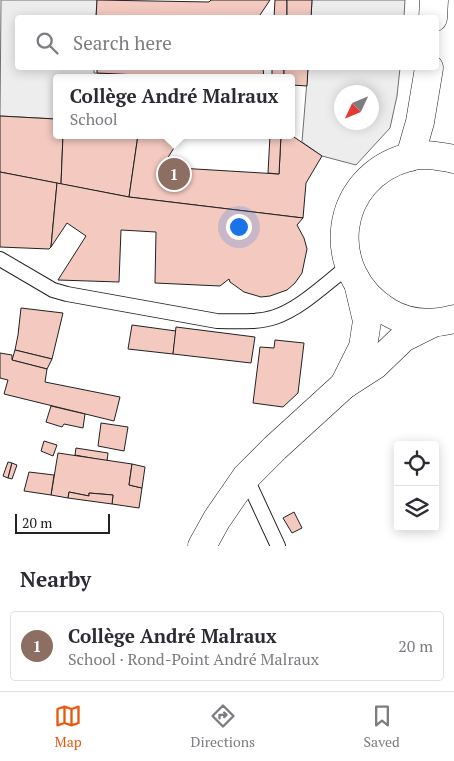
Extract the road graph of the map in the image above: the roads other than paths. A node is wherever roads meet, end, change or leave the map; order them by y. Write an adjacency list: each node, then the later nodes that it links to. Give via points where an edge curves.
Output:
1 (434, 0): 2 (street)
2 (433, 15)
3 (429, 70): 4 (street)
4 (410, 157): 5 (street, via 432,155); 7 (street, via 375,174 355,198 344,242)
5 (454, 159)
6 (0, 259): 7 (lane, via 53,290 67,294 232,321 264,320 285,313)
7 (354, 276): 8 (street, via 375,304 395,316 414,322); 9 (street, via 367,321 363,347)
8 (444, 321): 9 (street, via 404,338 375,365)
9 (344, 385): 10 (street)
10 (246, 477): 11 (street); 12 (lane)
11 (202, 546)
12 (278, 546)

